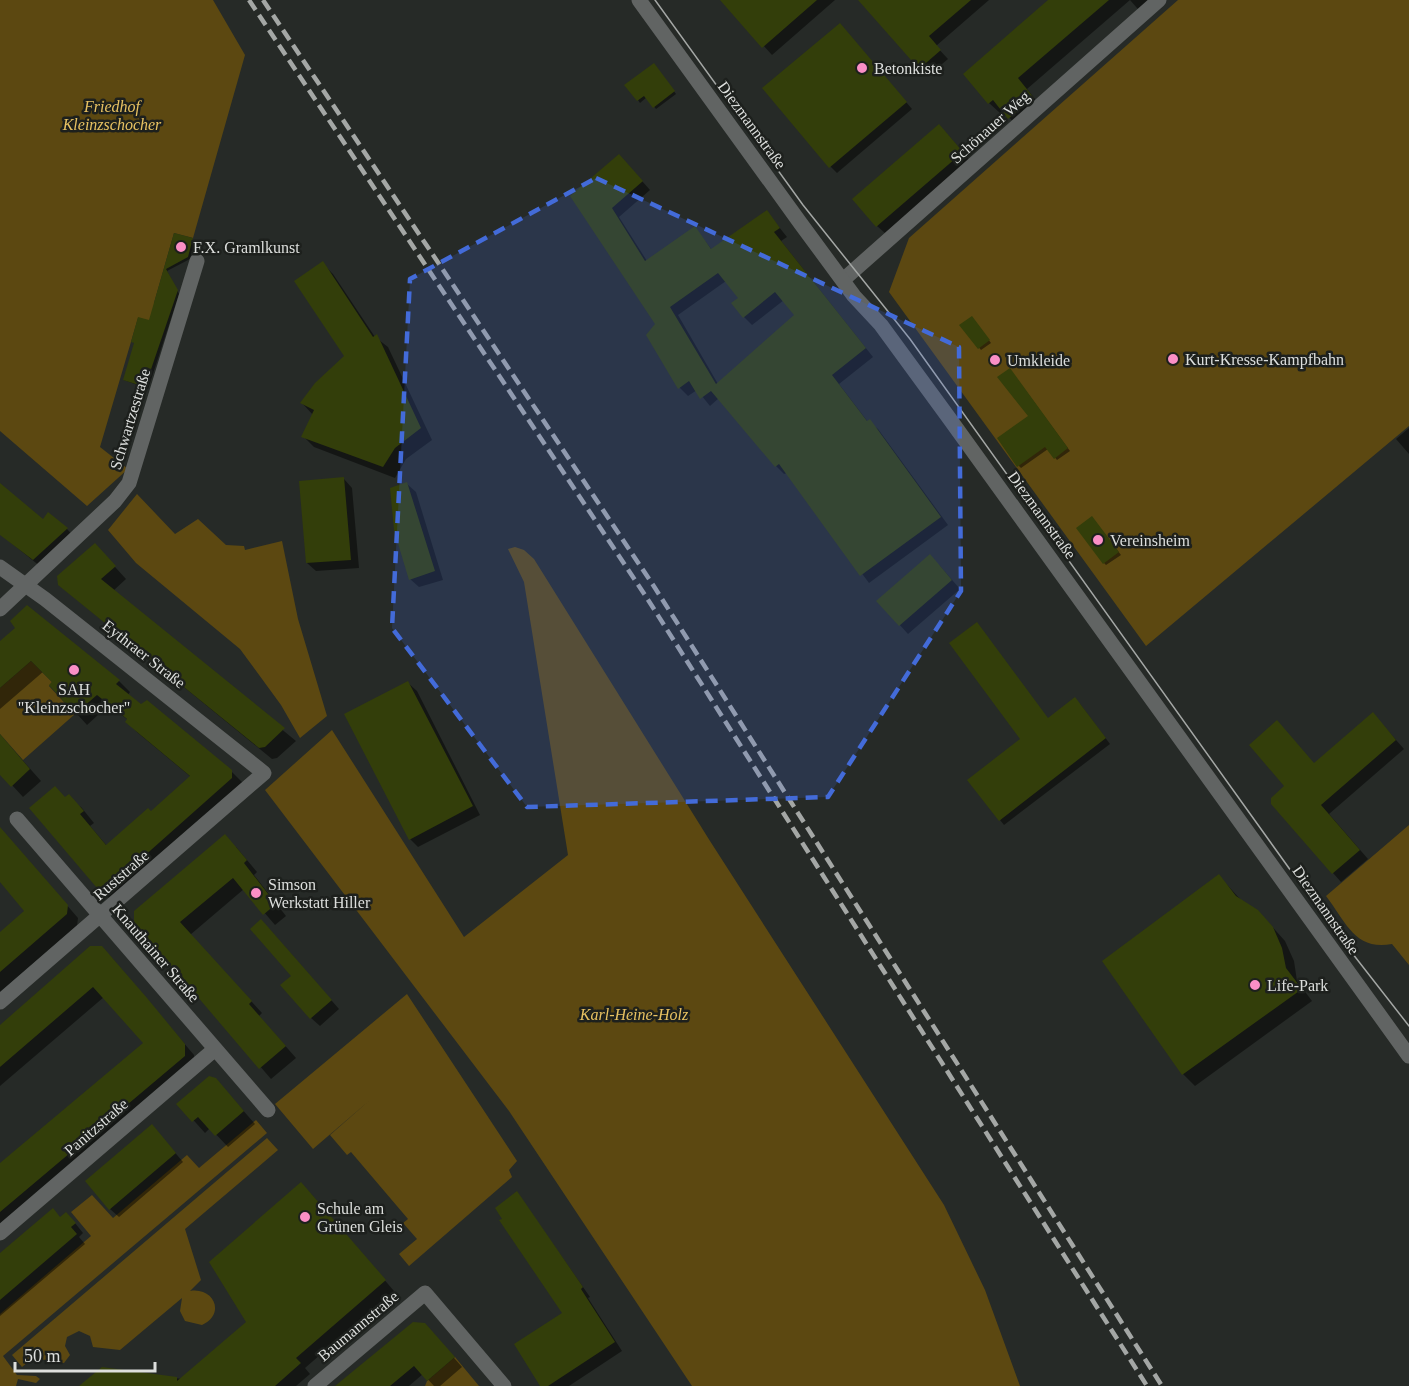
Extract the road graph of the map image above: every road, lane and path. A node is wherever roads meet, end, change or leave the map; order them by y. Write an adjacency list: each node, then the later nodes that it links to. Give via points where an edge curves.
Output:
1 (639, 0): 4 (street, Diezmannstraße)
2 (1159, 0): 4 (street, Schönauer Weg)
3 (198, 261): 6 (street, Schwartzestraße, via 129,483 116,501)
4 (843, 280): 13 (street, Diezmannstraße, via 922,380)
5 (0, 567): 6 (street, Eythraer Straße)
6 (26, 586): 7 (street, Schwartzestraße); 8 (street, Eythraer Straße)
7 (0, 609)
8 (264, 773): 10 (street, Ruststraße)
9 (17, 819): 10 (street, Knauthainer Straße)
10 (101, 916): 11 (street, Ruststraße); 12 (street, Knauthainer Straße)
11 (0, 1002)
12 (215, 1049): 14 (street, Knauthainer Straße); 15 (street, Panitzstraße)
13 (1409, 1056)
14 (267, 1110)
15 (0, 1233)
16 (315, 1386): 17 (street, Baumannstraße, via 425,1293)
17 (504, 1386)

